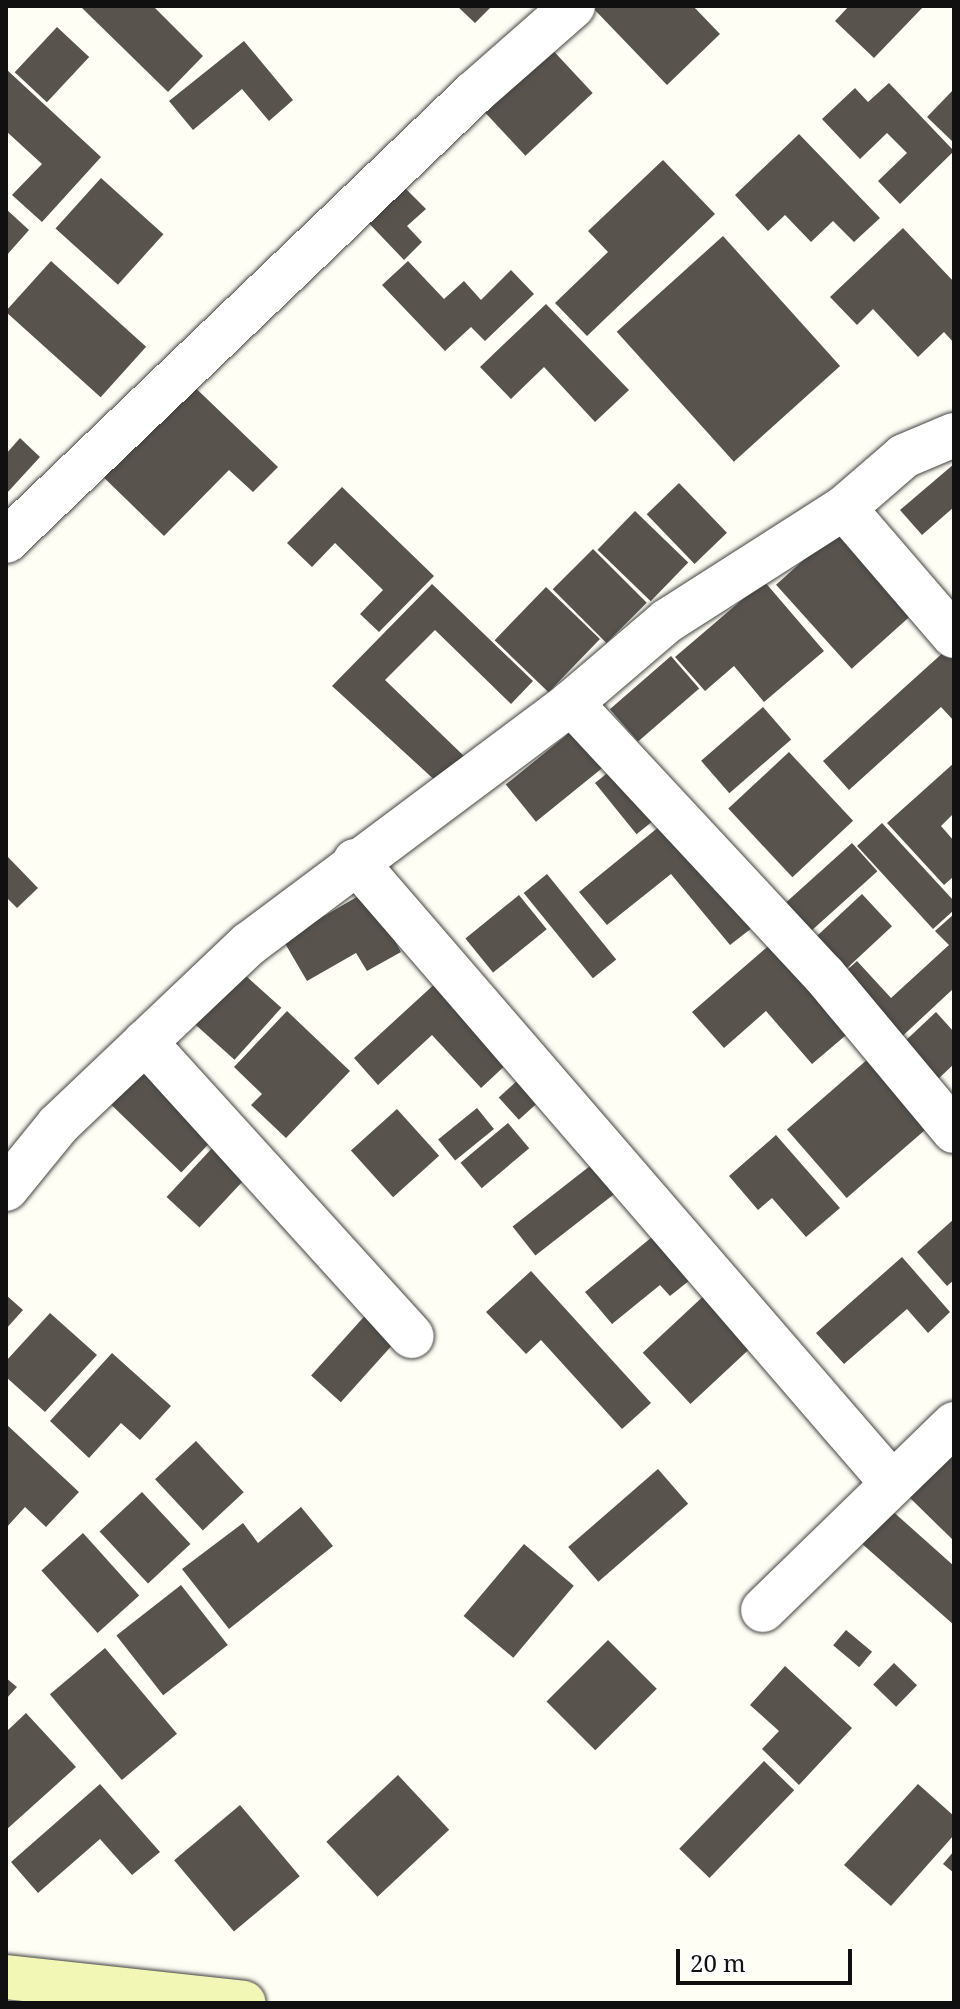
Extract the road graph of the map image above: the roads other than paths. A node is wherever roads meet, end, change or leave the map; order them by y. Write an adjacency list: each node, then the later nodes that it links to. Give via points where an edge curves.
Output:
1 (573, 6): 4 (street, via 440,125)
2 (954, 435): 3 (street, via 904,456)
3 (844, 508): 5 (street); 6 (street, via 667,621)
4 (6, 541)
5 (954, 636)
6 (571, 703): 7 (street); 9 (street, via 824,975)
7 (355, 861): 8 (street, via 249,944); 13 (street)
8 (145, 1042): 10 (street, via 58,1125); 11 (street)
9 (954, 1131)
10 (6, 1189)
11 (412, 1336)
12 (954, 1424): 13 (street)
13 (891, 1482): 14 (street)
14 (763, 1610)
15 (6, 1977): 16 (main road)
16 (244, 2003)

